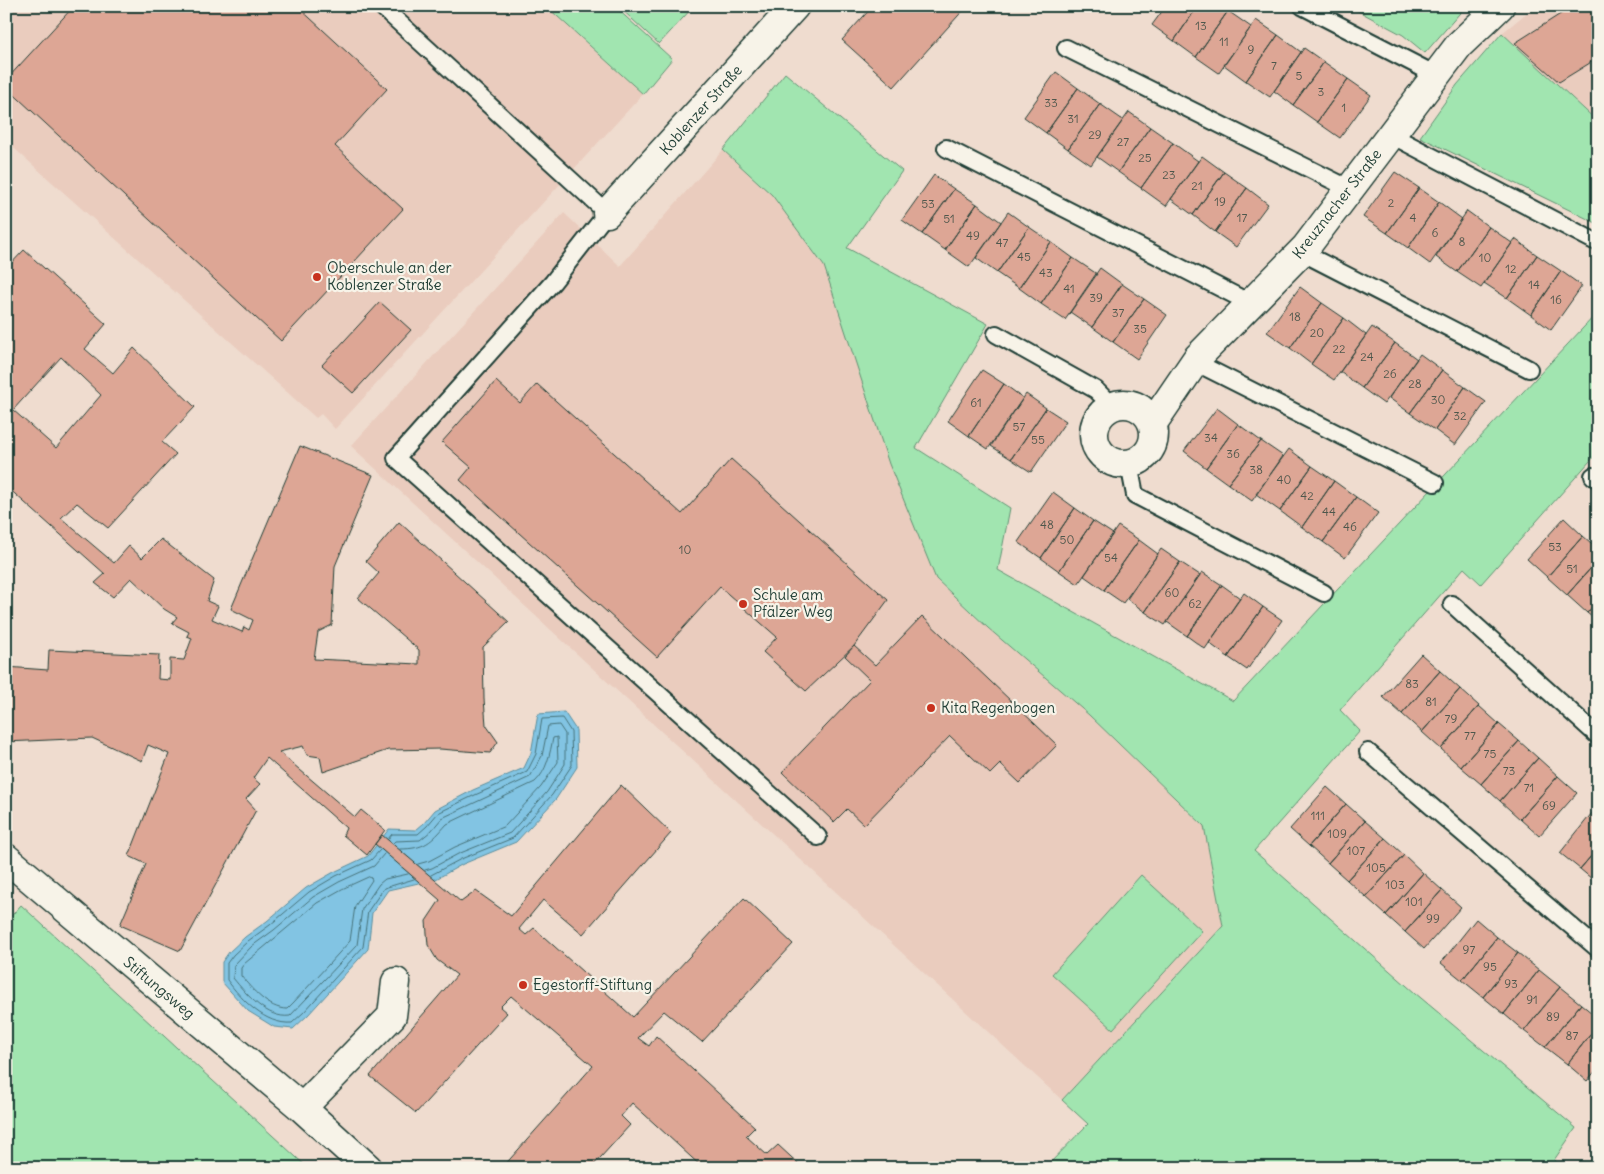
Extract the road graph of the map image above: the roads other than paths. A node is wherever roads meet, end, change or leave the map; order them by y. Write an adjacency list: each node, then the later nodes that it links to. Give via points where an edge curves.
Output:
1 (380, 6): 10 (lane)
2 (795, 6): 10 (street, Koblenzer Straße)
3 (1302, 6): 6 (lane)
4 (1500, 6): 6 (street, Kreuznacher Straße, via 1459,45)
5 (1066, 48): 9 (lane)
6 (1436, 75): 7 (street, Kreuznacher Straße)
7 (1391, 135): 9 (street, Kreuznacher Straße); 11 (lane)
8 (946, 148): 13 (lane)
9 (1350, 189): 12 (street, Kreuznacher Straße)
10 (607, 213): 25 (lane, via 553,282 396,458)
11 (1594, 241)
12 (1301, 252): 13 (street, Kreuznacher Straße); 16 (lane)
13 (1250, 303): 15 (street, Kreuznacher Straße)
14 (996, 334): 17 (lane, via 1096,390)
15 (1195, 362): 18 (street, Kreuznacher Straße); 20 (lane)
16 (1529, 369)
17 (1112, 406): 18 (street, via 1128,403 1144,410); 19 (street, via 1098,418 1094,436 1100,452 1113,462)
18 (1153, 423): 19 (street, Kreuznacher Straße, via 1154,441 1145,456)
19 (1129, 464): 21 (lane, via 1135,494)
20 (1436, 483)
21 (1324, 593)
22 (1452, 604): 23 (lane)
23 (1598, 736)
24 (1368, 752): 27 (lane)
25 (818, 836)
26 (10, 868): 29 (street, Stiftungsweg)
27 (1598, 949)
28 (396, 982): 29 (street, via 392,1016)
29 (302, 1108): 30 (street, Stiftungsweg)
30 (368, 1168)

